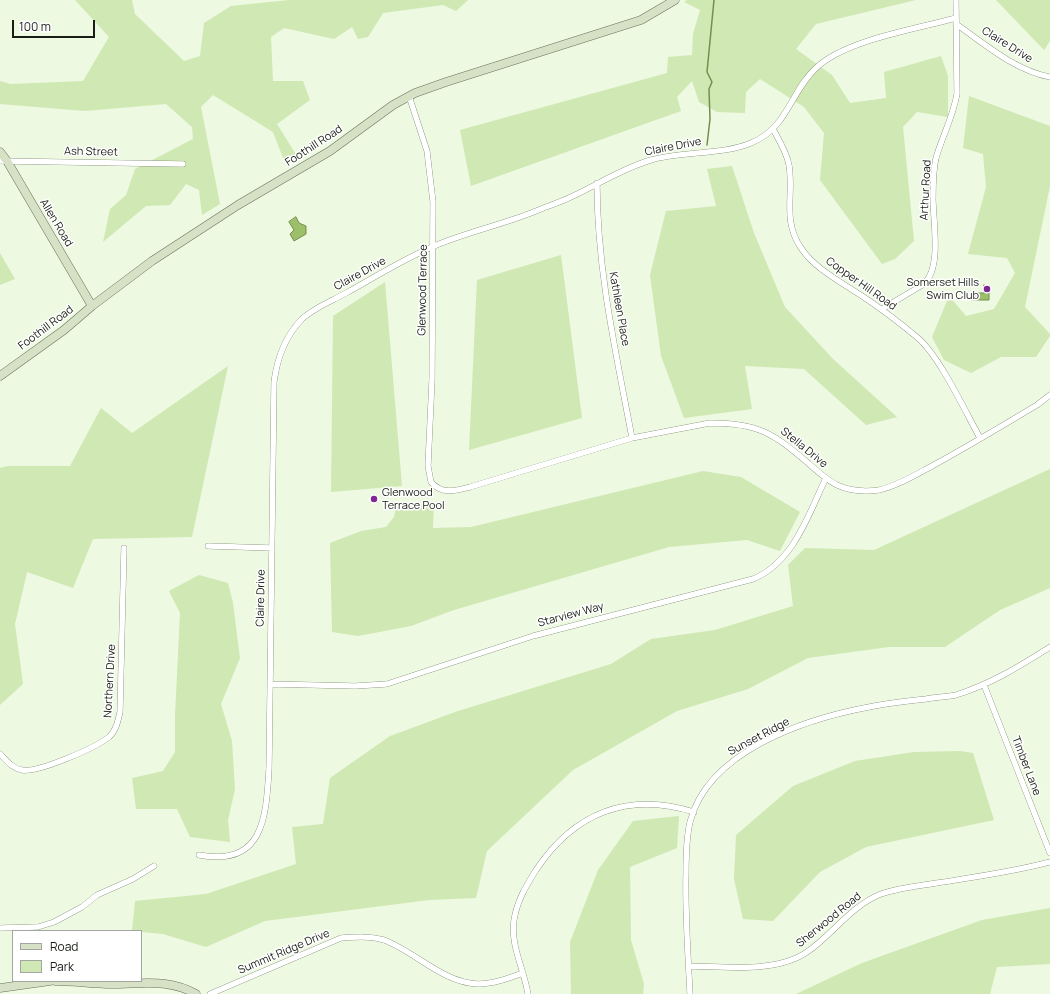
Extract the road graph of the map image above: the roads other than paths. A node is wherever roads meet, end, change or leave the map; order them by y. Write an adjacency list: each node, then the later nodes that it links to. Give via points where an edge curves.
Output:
1 (674, 0): 5 (street, Foothill Road, via 641,20 460,77)
2 (956, 0): 3 (street, Arthur Road)
3 (956, 21): 4 (street, Claire Drive, via 1021,68); 6 (street, Claire Drive, via 869,42 834,54 814,69); 13 (street, Arthur Road, via 957,94 935,164 932,271 929,280 924,284)
4 (1050, 77)
5 (409, 96): 11 (street, Glenwood Terrace, via 429,164); 12 (street, Foothill Road, via 376,116 330,151 232,208 152,261)
6 (773, 129): 10 (street, Claire Drive, via 750,144 650,160); 13 (street, Copper Hill Road, via 789,166 789,221 795,238 814,263)
7 (0, 152): 8 (street, Allen Road)
8 (4, 161): 9 (street, Ash Street); 12 (street, Allen Road)
9 (182, 164)
10 (597, 183): 11 (street, Claire Drive, via 574,196 518,219); 16 (street, Kathleen Place, via 597,224 605,295)
11 (434, 246): 19 (street, Glenwood Terrace, via 428,466); 22 (street, Claire Drive, via 308,315 287,338 274,382)
12 (92, 306): 14 (street, Foothill Road, via 64,330)
13 (882, 310): 17 (street, Copper Hill Road, via 920,339 930,352)
14 (0, 376)
15 (1050, 395): 17 (street, Stella Drive)
16 (632, 438): 18 (street, Stella Drive, via 710,423 752,427 770,433 784,442); 19 (street, Stella Drive, via 453,491 441,490)
17 (980, 438): 18 (street, Stella Drive, via 906,480 880,490 854,491)
18 (826, 478): 24 (street, Starview Way, via 785,556 765,574 753,579 532,636 387,684)
19 (434, 486)
20 (208, 546): 22 (street)
21 (124, 548): 26 (street, Northern Drive, via 118,724 113,732 93,746 35,770 16,769)
22 (272, 548): 24 (street, Claire Drive)
23 (1050, 646): 25 (street, Sunset Ridge)
24 (270, 684): 29 (street, Claire Drive, via 267,794 256,836 252,844 240,853 221,857)
25 (984, 685): 27 (street, Sunset Ridge, via 954,695 836,714 787,731 738,758 719,772 702,793); 28 (street, Timber Lane)
26 (0, 754)
27 (694, 812): 33 (street, Sunset Ridge, via 687,840); 34 (street, via 667,805 628,805 593,816 571,831 543,860 519,901 514,920 514,938)
28 (1050, 853)
29 (199, 855)
30 (1050, 862): 33 (street, Sherwood Road, via 881,894 861,905 808,952 784,963 725,968)
31 (154, 866): 32 (street, via 133,879 97,895 82,907 54,922 38,927)
32 (0, 928)
33 (689, 966): 41 (street, Sunset Ridge)
34 (523, 973): 39 (street, Summit Ridge Drive, via 491,983 463,982 383,940 347,938); 40 (street)
35 (43, 982): 37 (street)
36 (74, 982): 38 (street, via 166,982 179,985)
37 (0, 988)
38 (196, 994)
39 (210, 994)
40 (528, 994)
41 (690, 994)

